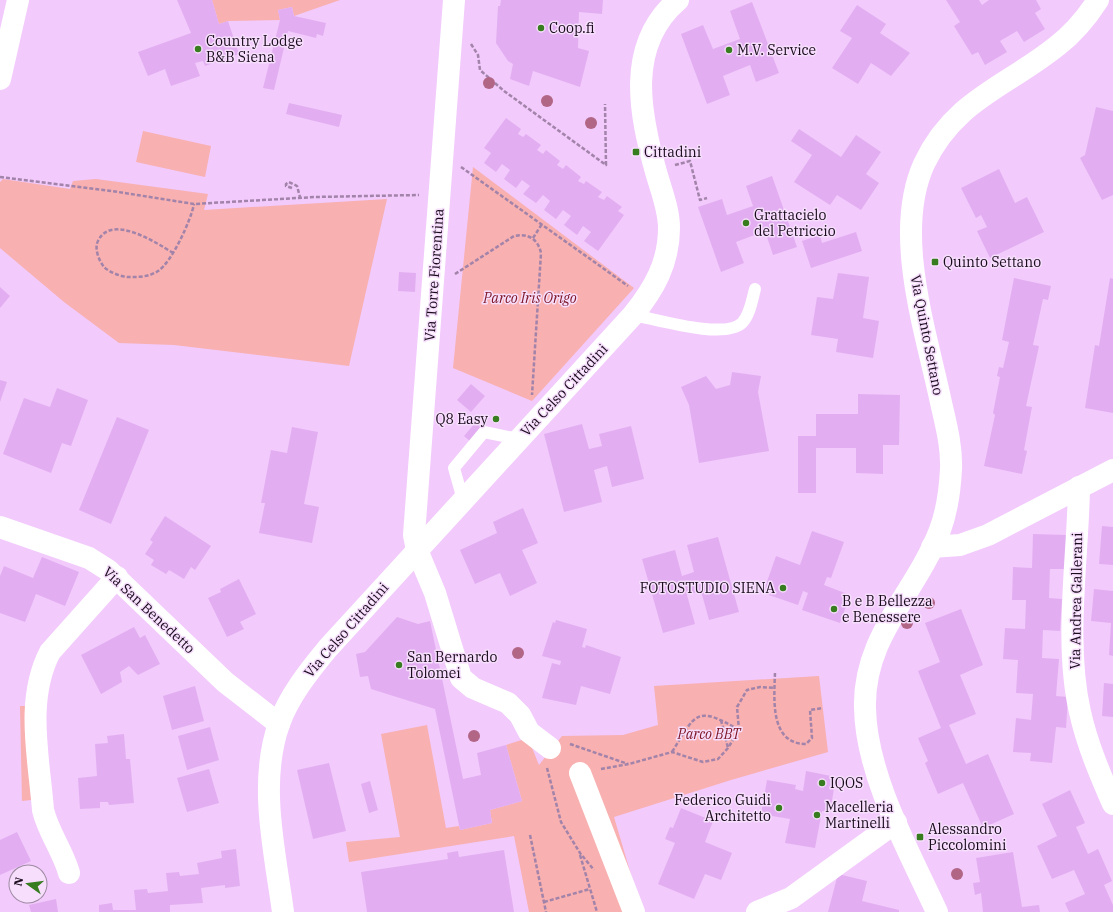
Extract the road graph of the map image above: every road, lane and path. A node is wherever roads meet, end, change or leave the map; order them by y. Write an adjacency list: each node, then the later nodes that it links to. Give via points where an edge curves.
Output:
1 (18, 0): 6 (street)
2 (454, 0): 5 (street, Via Torre Fiorentina)
3 (678, 0): 22 (street, Via Celso Cittadini, via 659,22 642,68 643,120 669,227 666,256 660,273 648,295)
4 (1098, 0): 29 (street, Via Quinto Settano, via 1082,22 1057,46 980,97 962,112 938,139 919,178 912,205 912,252 923,321 948,432 951,466 945,515)
5 (452, 27): 7 (path, via 467,38 478,55 480,70 504,91 606,165); 8 (street, Via Torre Fiorentina)
6 (0, 79)
7 (605, 104)
8 (443, 154): 12 (street, Via Torre Fiorentina); 16 (path)
9 (675, 165): 14 (path, via 690,161 700,200)
10 (0, 177): 15 (path)
11 (292, 188): 13 (path, via 286,184 289,182 297,186)
12 (431, 196): 13 (path); 19 (street, Via Torre Fiorentina)
13 (300, 198): 15 (path)
14 (707, 198)
15 (194, 204): 18 (path, via 192,215)
16 (542, 224): 17 (path); 20 (path)
17 (533, 238): 19 (path, via 525,235 514,236); 23 (path, via 539,246 540,253 532,401)
18 (173, 253): 18 (path, via 159,271 143,278 123,277 105,268 98,258 97,242 103,233 116,229 131,231)
19 (434, 284): 30 (street, Via Torre Fiorentina, via 414,528)
20 (629, 286)
21 (755, 289): 22 (lane, via 744,320 735,328 726,330 704,329)
22 (632, 315): 23 (street, Via Celso Cittadini)
23 (535, 420): 24 (street, Via Celso Cittadini)
24 (518, 439): 27 (street, Via Celso Cittadini); 27 (lane, via 484,432 454,468)
25 (1113, 470): 26 (street)
26 (1079, 487): 29 (street, via 988,535 960,545); 43 (street, Via Andrea Gallerani, via 1073,638 1075,680 1085,734)
27 (463, 500): 30 (street, Via Celso Cittadini)
28 (0, 527): 31 (street, Via San Benedetto, via 89,558)
29 (932, 547): 44 (street, Via Quinto Settano, via 886,626 866,680 866,722 872,757)
30 (417, 550): 36 (street, Via Celso Cittadini, via 318,659 299,686); 40 (street, Via Torre Fiorentina, via 435,593 461,678 473,688 505,701 516,710)
31 (117, 577): 36 (street, Via San Benedetto, via 231,687); 47 (street, via 50,652 37,687 36,715 42,810)
32 (775, 673): 33 (path)
33 (775, 688): 34 (path, via 776,716 784,736 796,744 806,744 812,738 810,710); 37 (path, via 760,687 747,690 737,707)
34 (823, 708)
35 (720, 719): 37 (path); 38 (path); 39 (path, via 703,714 693,720)
36 (279, 724): 52 (street, Via Celso Cittadini, via 272,755 270,786 271,821)
37 (739, 730): 38 (path)
38 (728, 748): 39 (path, via 718,759 703,762)
39 (672, 752): 41 (path)
40 (547, 755): 41 (path, via 574,744); 46 (path, via 561,822)
41 (629, 764): 42 (path)
42 (580, 773): 55 (street)
43 (1113, 804)
44 (896, 822): 51 (street, via 791,898); 57 (street, Via Quinto Settano)
45 (530, 835): 50 (path)
46 (580, 853): 48 (path); 49 (path)
47 (69, 873)
48 (598, 875)
49 (590, 889): 50 (path); 54 (path)
50 (544, 902): 53 (path)
51 (781, 908): 56 (street)
52 (283, 912)
53 (546, 912)
54 (597, 912)
55 (634, 912)
56 (757, 912)
57 (936, 912)

